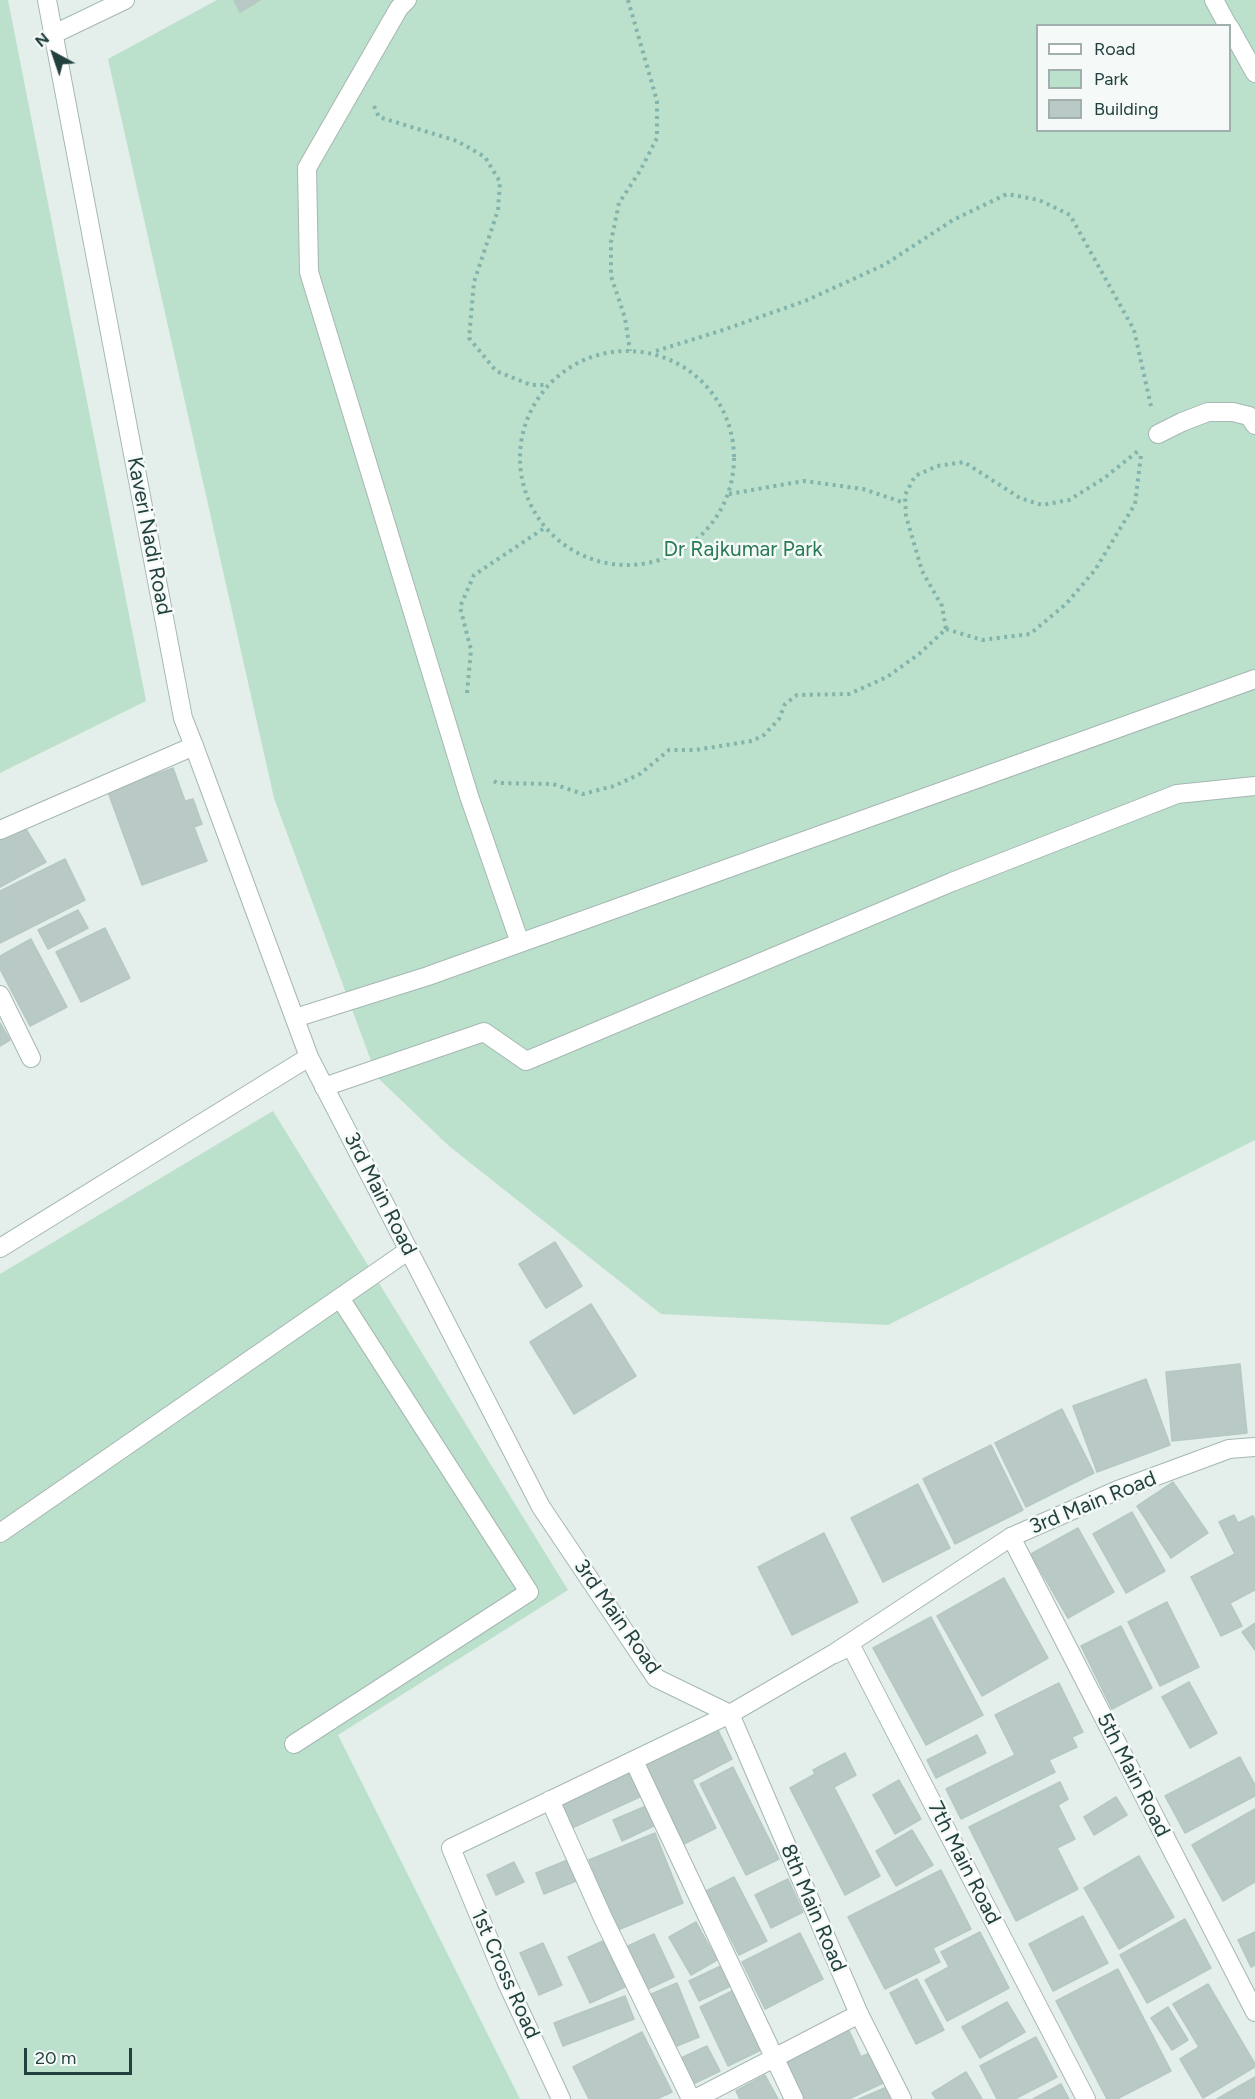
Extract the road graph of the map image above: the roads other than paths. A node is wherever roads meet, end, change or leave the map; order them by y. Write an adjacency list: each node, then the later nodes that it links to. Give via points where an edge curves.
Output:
1 (47, 0): 7 (street, Kaveri Nadi Road)
2 (125, 0): 7 (street)
3 (407, 0): 15 (street, via 307,168 309,272 469,796)
4 (1214, 0): 5 (street)
5 (1227, 24)
6 (1231, 31): 8 (street)
7 (54, 34): 12 (street, Kaveri Nadi Road, via 183,718)
8 (1255, 73)
9 (1255, 425): 10 (street, via 1249,416 1208,412)
10 (1158, 434)
11 (1255, 679): 15 (street)
12 (194, 746): 14 (street); 17 (street, Kaveri Nadi Road)
13 (1255, 786): 20 (street, via 1177,794 952,882 526,1061 484,1032)
14 (0, 830)
15 (520, 943): 17 (street)
16 (0, 996): 19 (street)
17 (295, 1018): 18 (street, Kaveri Nadi Road)
18 (309, 1057): 20 (street, 3rd Main Road); 21 (street)
19 (32, 1058)
20 (324, 1087): 22 (street, 3rd Main Road)
21 (0, 1248)
22 (409, 1250): 23 (street); 28 (street, 3rd Main Road, via 541,1507 656,1678)
23 (339, 1298): 25 (street); 29 (street, via 529,1592)
24 (1255, 1447): 26 (street, 3rd Main Road, via 1228,1449 1118,1490)
25 (0, 1533)
26 (1011, 1537): 27 (street, 3rd Main Road); 32 (street, 5th Main Road)
27 (832, 1654): 28 (street, 3rd Main Road); 39 (street, 7th Main Road, via 851,1646)
28 (730, 1714): 30 (street); 33 (street, 8th Main Road)
29 (294, 1744)
30 (634, 1761): 31 (street); 34 (street)
31 (550, 1800): 35 (street, 1st Cross Road, via 451,1848); 36 (street, via 603,1918)
32 (1255, 2012)
33 (859, 2014): 34 (street); 38 (street, 8th Main Road)
34 (774, 2056): 36 (street); 37 (street)
35 (561, 2099)
36 (693, 2099)
37 (794, 2099)
38 (902, 2099)
39 (1086, 2099)

